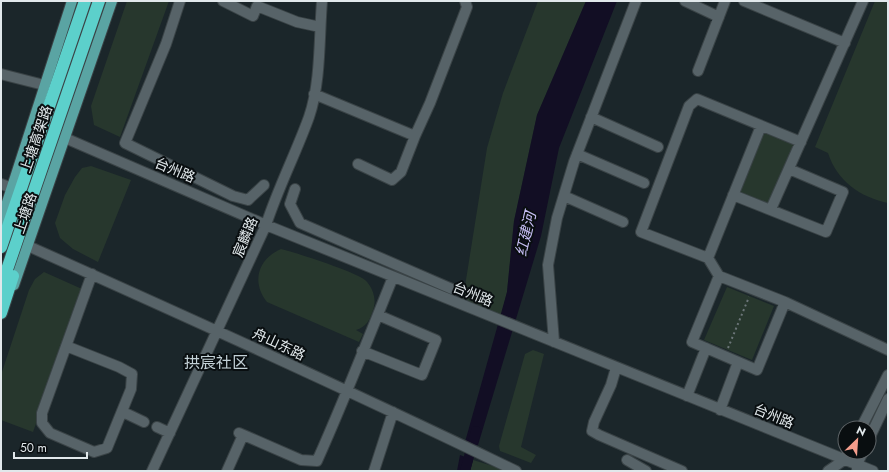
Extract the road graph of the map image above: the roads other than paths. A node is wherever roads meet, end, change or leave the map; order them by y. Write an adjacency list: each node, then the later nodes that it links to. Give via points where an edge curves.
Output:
1 (72, 1): 19 (main road, 上塘路)
2 (85, 1): 34 (highway, 上塘高架路)
3 (99, 1): 37 (highway, 上塘高架路)
4 (112, 1): 24 (main road, 上塘路)
5 (180, 1): 32 (street, via 166,44 126,143 233,196 248,200)
6 (222, 1): 15 (street, via 253,16 257,6 297,22)
7 (322, 1): 15 (street, 宸麟路)
8 (465, 1): 23 (street, via 467,7)
9 (636, 1): 21 (street)
10 (685, 1): 14 (street)
11 (725, 1): 14 (street)
12 (744, 1): 16 (street)
13 (863, 1): 16 (street)
14 (719, 17): 17 (street)
15 (320, 27): 20 (street, 宸麟路)
16 (845, 43): 25 (street)
17 (698, 71)
18 (1, 74): 19 (street)
19 (44, 85): 34 (main road, 上塘路)
20 (314, 94): 23 (street); 41 (street, 宸麟路, via 309,116)
21 (591, 117): 26 (street); 27 (street)
22 (761, 126): 25 (street); 35 (street); 47 (street, via 697,99 689,106 641,232)
23 (415, 136): 28 (street, via 401,172 392,180)
24 (65, 138): 41 (street, 台州路); 45 (main road, 上塘路)
25 (801, 142): 29 (street)
26 (658, 147)
27 (577, 154): 30 (street); 36 (street)
28 (358, 164)
29 (789, 169): 38 (street); 38 (street, via 844,192 826,232)
30 (644, 183)
31 (1, 184): 34 (street)
32 (264, 185)
33 (295, 189): 42 (street, via 290,204 300,223)
34 (15, 192): 39 (main road, 上塘路); 43 (highway); 46 (highway, 上塘高架路)
35 (733, 195): 38 (street); 47 (street)
36 (564, 196): 40 (street); 58 (street, via 548,265)
37 (31, 199): 51 (highway, 上塘高架路); 54 (highway, via 12,281)
38 (771, 209)
39 (1, 221)
40 (623, 222)
41 (266, 225): 44 (street, 台州路); 57 (street, 宸麟路)
42 (307, 226): 44 (street); 52 (street)
43 (1, 229)
44 (301, 239): 50 (street, 台州路)
45 (28, 246): 48 (street, 舟山东路); 56 (main road, 上塘路)
46 (1, 247)
47 (708, 258): 49 (street)
48 (92, 274): 57 (street, 舟山东路); 59 (street)
49 (720, 276): 53 (street); 60 (street, via 692,342)
50 (394, 277): 55 (street); 58 (street, 台州路)
51 (1, 287)
52 (452, 289)
53 (785, 302): 61 (street); 63 (street, via 757,370)
54 (1, 313)
55 (378, 315): 62 (street); 62 (street, via 436,340 422,375)
56 (1, 320)
57 (219, 331): 66 (street, 舟山东路); 76 (street, 宸麟路)
58 (554, 342): 64 (street, 台州路)
59 (66, 346): 70 (street, via 132,374 131,389); 70 (street, via 42,413 42,423 50,433 94,452 107,448)
60 (706, 348): 63 (street); 67 (street)
61 (888, 350)
62 (362, 351): 66 (street)
63 (738, 362): 69 (street)
64 (616, 368): 67 (street, 台州路); 87 (street, via 592,430)
65 (888, 375): 72 (street)
66 (348, 392): 71 (street, 舟山东路); 83 (street, via 317,461 300,460 241,434)
67 (687, 396): 69 (street, 台州路)
68 (888, 399): 74 (street)
69 (720, 410): 77 (street, 台州路)
70 (123, 412): 73 (street)
71 (393, 412): 84 (street); 85 (street, 舟山东路)
72 (865, 420)
73 (144, 422)
74 (877, 422)
75 (157, 427): 76 (street)
76 (170, 433): 82 (street, 宸麟路)
77 (837, 453)
78 (627, 460): 86 (street)
79 (841, 460): 88 (street)
80 (850, 460): 81 (street, 台州路)
81 (857, 468): 89 (street, 台州路)
82 (152, 471)
83 (227, 471)
84 (374, 471)
85 (516, 471)
86 (646, 471)
87 (682, 471)
88 (828, 471)
89 (873, 471)

